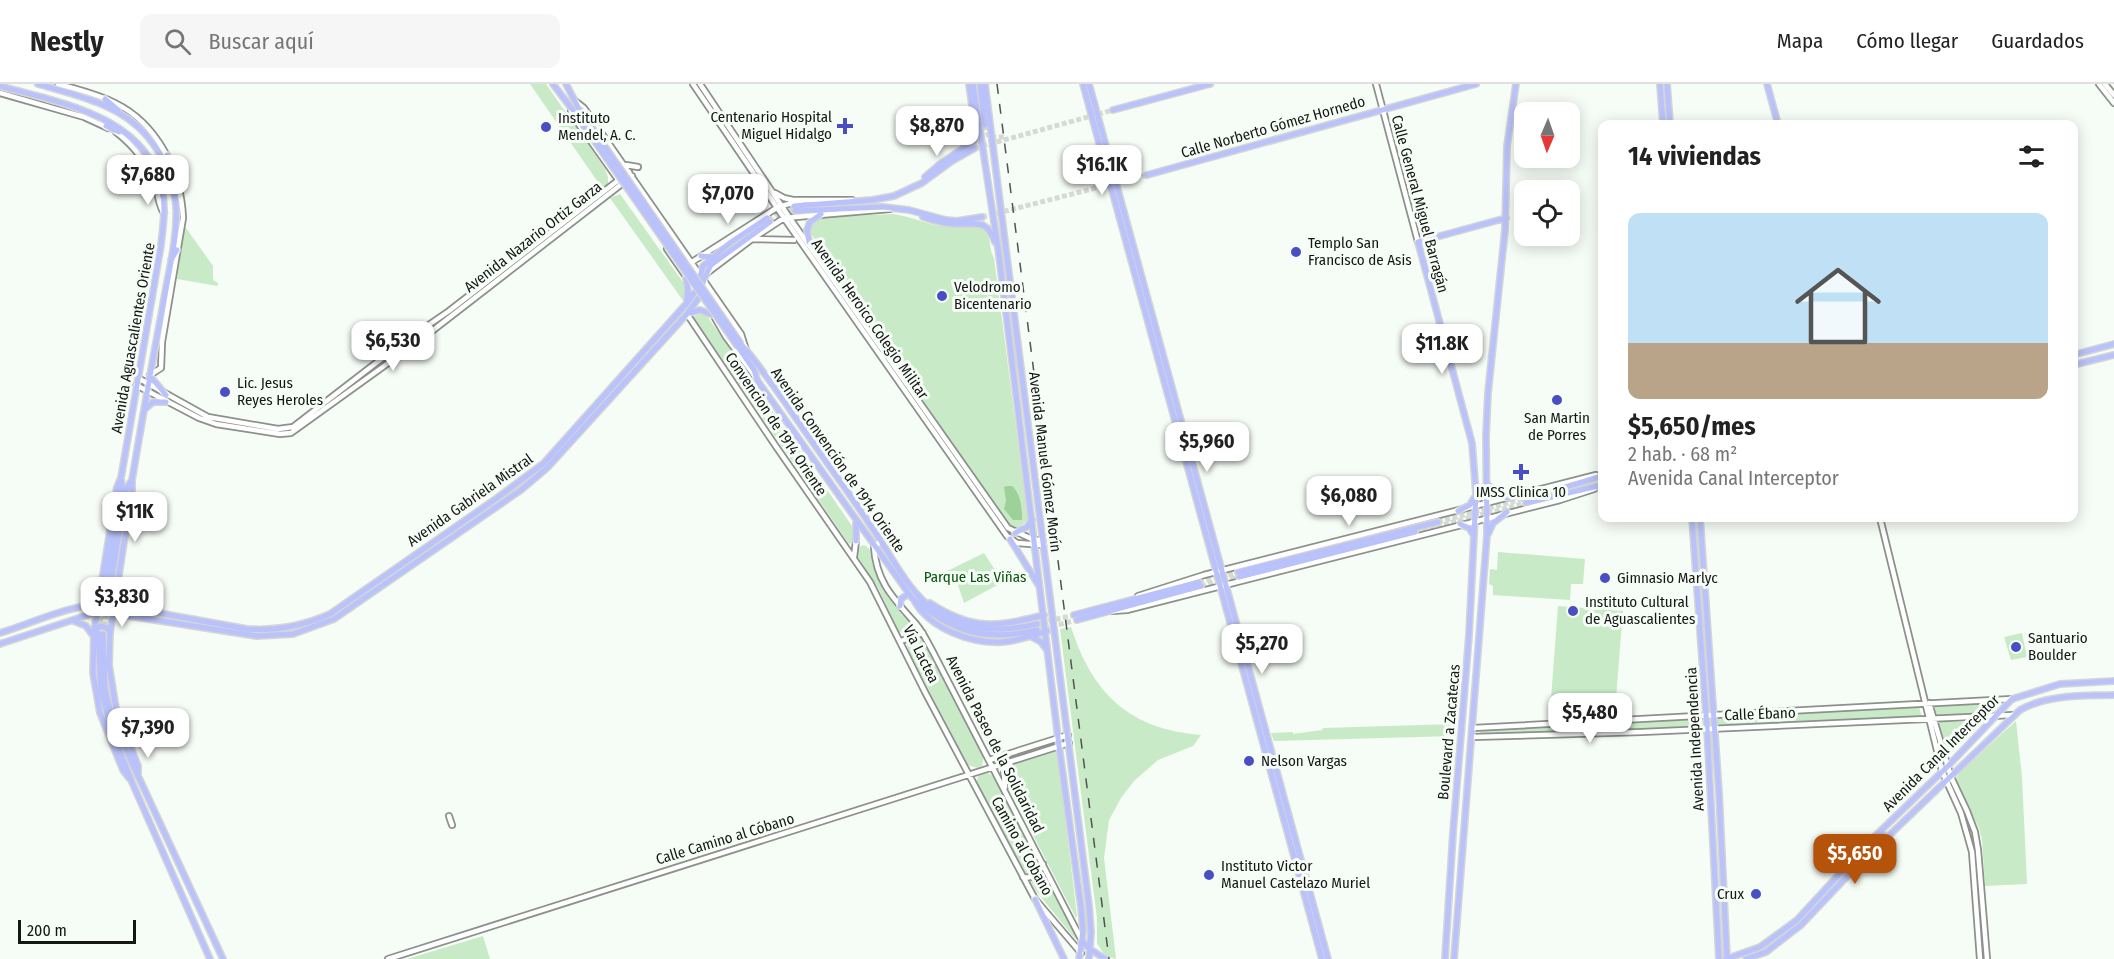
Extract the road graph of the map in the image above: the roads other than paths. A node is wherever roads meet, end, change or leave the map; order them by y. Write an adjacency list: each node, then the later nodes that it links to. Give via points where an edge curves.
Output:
1 (38, 84): 31 (main road, Avenida Aguascalientes Oriente, via 84,97)
2 (58, 84): 24 (street)
3 (554, 84): 27 (main road, Avenida Convención de 1914 Oriente)
4 (566, 84): 25 (main road, Avenida Convención de 1914 Oriente)
5 (693, 84): 44 (street, Avenida Heroico Colegio Militar)
6 (700, 84): 56 (street, Avenida Heroico Colegio Militar)
7 (971, 84): 32 (main road)
8 (980, 84): 36 (main road)
9 (986, 84): 101 (main road, Avenida Manuel Gómez Morín)
10 (1083, 84): 138 (main road)
11 (1089, 84): 138 (main road)
12 (1210, 84): 29 (main road)
13 (1376, 84): 28 (street, Calle General Miguel Barragán)
14 (1476, 84): 28 (main road, Calle Norberto Gómez Hornedo)
15 (1516, 84): 66 (main road, Boulevard a Zacatecas, via 1507,146)
16 (1660, 84): 33 (main road)
17 (1667, 84): 34 (main road)
18 (1767, 84): 35 (main road)
19 (2099, 84): 26 (street)
20 (2105, 84): 23 (street)
21 (0, 86): 39 (main road, Avenida Aguascalientes Oriente, via 89,111)
22 (0, 93): 37 (street)
23 (2114, 95)
24 (105, 99): 31 (main road); 41 (street, via 136,117)
25 (575, 101): 30 (main road, Avenida Convención de 1914 Oriente); 43 (street, Avenida Convención de 1914 Oriente)
26 (2114, 103)
27 (569, 106): 30 (main road, Avenida Convención de 1914 Oriente); 48 (street, Avenida Convención de 1914 Oriente)
28 (1382, 108): 51 (main road, Calle Norberto Gómez Hornedo); 70 (street, Calle General Miguel Barragán)
29 (1113, 110)
30 (577, 111): 86 (main road, Avenida Convención de 1914 Oriente, bridge)
31 (123, 115): 42 (main road, Avenida Aguascalientes Oriente, via 146,134)
32 (976, 115): 38 (main road); 38 (main road); 72 (main road, Avenida Manuel Gómez Morín)
33 (1663, 120)
34 (1670, 120)
35 (1777, 120)
36 (985, 125)
37 (106, 126): 39 (main road); 46 (street, via 133,148)
38 (975, 128): 55 (main road, via 971,144)
39 (133, 138): 52 (main road, Avenida Aguascalientes Oriente)
40 (975, 148): 55 (main road)
41 (167, 155): 42 (main road); 49 (street)
42 (165, 163): 49 (main road); 75 (main road, Avenida Aguascalientes Oriente, via 176,207)
43 (624, 164): 45 (street); 50 (street, Avenida Convención de 1914 Oriente)
44 (750, 166): 47 (street); 59 (street, Avenida Heroico Colegio Militar, via 761,188)
45 (638, 167)
46 (148, 169): 52 (main road); 62 (street)
47 (745, 170)
48 (612, 171): 53 (street, Avenida Convención de 1914 Oriente); 54 (street)
49 (176, 174): 71 (street, via 182,208)
50 (631, 174): 53 (street, Avenida Nazario Ortiz Garza); 76 (street, Avenida Convención de 1914 Oriente)
51 (1147, 175)
52 (159, 177): 62 (main road, Avenida Aguascalientes Oriente)
53 (620, 182): 54 (street, Avenida Nazario Ortiz Garza); 79 (street, Avenida Convención de 1914 Oriente); 99 (street, Avenida Nazario Ortiz Garza, via 423,338 291,434 216,424)
54 (608, 188): 98 (street, Avenida Nazario Ortiz Garza, via 293,427 278,429 208,417)
55 (912, 189): 58 (main road)
56 (773, 192): 57 (street); 59 (street, Avenida Heroico Colegio Militar)
57 (803, 200): 58 (street); 59 (street)
58 (872, 200): 60 (main road, via 794,209)
59 (780, 206): 65 (street, Avenida Heroico Colegio Militar); 73 (street)
60 (896, 208): 61 (main road); 63 (street)
61 (914, 211): 64 (main road, via 957,221); 72 (main road, via 946,224 983,224 991,231)
62 (164, 213): 92 (main road, Avenida Aguascalientes Oriente)
63 (821, 214): 65 (street); 69 (main road, via 810,222)
64 (982, 217)
65 (787, 218): 67 (street); 69 (street, Avenida Heroico Colegio Militar); 102 (street, Avenida Heroico Colegio Militar)
66 (1504, 218): 70 (main road); 106 (main road, Boulevard a Zacatecas, via 1488,393)
67 (752, 239): 68 (street); 77 (street)
68 (794, 240)
69 (809, 242): 127 (street, Avenida Heroico Colegio Militar)
70 (1418, 242): 110 (main road, Calle General Miguel Barragán, via 1472,443)
71 (177, 250): 75 (main road); 91 (street, via 161,368)
72 (999, 255): 94 (main road, Avenida Manuel Gómez Morín)
73 (701, 256): 74 (main road); 76 (street)
74 (712, 257): 77 (main road, Avenida Gabriela Mistral, via 769,220 719,258); 78 (main road, Avenida Gabriela Mistral, via 703,266)
75 (171, 262): 91 (main road, Avenida Aguascalientes Oriente)
76 (692, 262): 78 (street, Avenida Convención de 1914 Oriente)
77 (707, 273): 78 (main road, Avenida Gabriela Mistral)
78 (702, 277): 80 (main road, Avenida Gabriela Mistral); 81 (main road, Avenida Gabriela Mistral); 87 (street, Avenida Convención de 1914 Oriente, via 741,334)
79 (686, 278): 80 (street, Avenida Convención de 1914 Oriente); 82 (main road)
80 (696, 290): 81 (street, Avenida Convención de 1914 Oriente); 82 (main road, Avenida Gabriela Mistral)
81 (700, 296): 83 (main road, Avenida Gabriela Mistral); 84 (street, Avenida Convención de 1914 Oriente)
82 (687, 303): 146 (main road, Avenida Gabriela Mistral, via 544,463 330,614 312,622 266,630)
83 (687, 314): 84 (main road, via 700,310); 136 (street, Convencion de 1914 Oriente); 151 (main road, Avenida Gabriela Mistral, via 542,473 334,620 293,634 256,636)
84 (713, 315): 93 (street, Avenida Convención de 1914 Oriente)
85 (2114, 344): 88 (main road)
86 (740, 345): 87 (main road, Avenida Convención de 1914 Oriente); 93 (main road, Avenida Convención de 1914 Oriente)
87 (746, 350): 132 (main road, Avenida Convención de 1914 Oriente)
88 (2078, 354)
89 (2114, 355): 90 (main road)
90 (2078, 364)
91 (150, 375): 95 (main road, Avenida Aguascalientes Oriente); 98 (main road)
92 (138, 378): 95 (street, Avenida Nazario Ortiz Garza); 96 (main road, Avenida Aguascalientes Oriente)
93 (757, 380): 119 (main road, Avenida Convención de 1914 Oriente)
94 (1015, 381): 101 (main road, via 1021,406); 118 (main road, Avenida Manuel Gómez Morín)
95 (148, 384): 97 (main road, Avenida Aguascalientes Oriente); 98 (street, Avenida Nazario Ortiz Garza)
96 (136, 385): 97 (street, Avenida Nazario Ortiz Garza); 139 (main road, Avenida Aguascalientes Oriente, via 117,487)
97 (147, 392): 99 (street, Avenida Nazario Ortiz Garza); 100 (main road, Avenida Aguascalientes Oriente)
98 (166, 395)
99 (166, 402): 100 (main road, via 153,402)
100 (144, 410): 139 (main road, Avenida Aguascalientes Oriente, via 132,490)
101 (1027, 410): 134 (main road, Avenida Manuel Gómez Morín)
102 (927, 422): 103 (street); 129 (street, Avenida Heroico Colegio Militar)
103 (925, 429)
104 (1598, 476): 109 (main road)
105 (1598, 476): 111 (street)
106 (1488, 484): 111 (main road); 113 (main road, Boulevard a Zacatecas)
107 (1598, 487): 112 (main road)
108 (1598, 488): 116 (street)
109 (1555, 490)
110 (1476, 494): 114 (main road, Calle General Miguel Barragán); 115 (main road, via 1470,505)
111 (1509, 498): 113 (street)
112 (1526, 503)
113 (1487, 504): 114 (street); 117 (main road, Boulevard a Zacatecas)
114 (1476, 507): 115 (street); 120 (main road, Boulevard a Zacatecas)
115 (1458, 511): 138 (street)
116 (1507, 512): 117 (street); 128 (main road, via 1493,523)
117 (1487, 518): 120 (street); 128 (main road, Boulevard a Zacatecas)
118 (1032, 520): 127 (main road); 133 (main road, Avenida Manuel Gómez Morín)
119 (856, 521): 131 (main road); 135 (main road, Avenida Convención de 1914 Oriente)
120 (1475, 521): 125 (street); 130 (main road, Boulevard a Zacatecas)
121 (1437, 522): 126 (main road, via 1238,574)
122 (1692, 522): 172 (main road, Avenida Independencia)
123 (1700, 522): 173 (main road, Avenida Independencia)
124 (1881, 522): 171 (street)
125 (1460, 524): 130 (main road, via 1469,528); 140 (street)
126 (1415, 532)
127 (1015, 533): 133 (street, Avenida Heroico Colegio Militar)
128 (1487, 535): 177 (main road, Boulevard a Zacatecas)
129 (1010, 539): 133 (street, Avenida Heroico Colegio Militar, via 1017,543); 141 (main road)
130 (1475, 539): 214 (main road, Boulevard a Zacatecas)
131 (856, 541): 137 (street)
132 (881, 541): 135 (street); 143 (main road, Avenida Convención de 1914 Oriente)
133 (1035, 542): 134 (street, Avenida Heroico Colegio Militar); 141 (main road, Avenida Manuel Gómez Morín)
134 (1043, 542): 152 (main road, Avenida Manuel Gómez Morín)
135 (874, 547): 143 (main road, Avenida Convención de 1914 Oriente); 147 (street, Avenida Paseo de la Solidaridad, via 881,579)
136 (846, 548): 137 (street, Vía Lactea)
137 (854, 557): 165 (street, Vía Lactea)
138 (1219, 572): 140 (main road); 144 (street)
139 (108, 584): 142 (main road, Avenida Aguascalientes Oriente); 146 (main road, Avenida Aguascalientes Oriente)
140 (1223, 586): 149 (street); 154 (main road)
141 (1040, 587): 153 (main road, Avenida Manuel Gómez Morín)
142 (99, 591): 145 (main road, Avenida Aguascalientes Oriente); 148 (main road)
143 (912, 596): 147 (main road, via 900,599); 153 (main road, via 964,621 980,624 1005,624); 156 (main road, Avenida Convención de 1914 Oriente, via 976,629); 163 (main road, via 929,618 963,636 999,642)
144 (1129, 601): 149 (main road, via 1076,617); 149 (main road, via 1200,584)
145 (97, 604): 146 (main road, Avenida Gabriela Mistral); 148 (main road, Avenida Gabriela Mistral); 150 (main road, Avenida Aguascalientes Oriente)
146 (114, 605): 151 (main road, Avenida Aguascalientes Oriente)
147 (900, 606): 162 (street, Avenida Paseo de la Solidaridad)
148 (80, 608): 159 (main road, Avenida Gabriela Mistral)
149 (1112, 611)
150 (97, 612): 151 (main road, Avenida Gabriela Mistral); 155 (main road); 160 (main road, Avenida Aguascalientes Oriente)
151 (113, 613): 161 (main road, Avenida Aguascalientes Oriente)
152 (1052, 613): 153 (main road); 157 (main road, Avenida Manuel Gómez Morín)
153 (1043, 615): 158 (main road, Avenida Manuel Gómez Morín)
154 (1231, 617): 212 (main road); 213 (main road)
155 (69, 621): 164 (main road, via 86,626); 166 (main road)
156 (1037, 627)
157 (1054, 629): 158 (main road); 180 (main road, Avenida Manuel Gómez Morín)
158 (1046, 632): 163 (main road); 167 (main road, Avenida Manuel Gómez Morín)
159 (0, 633)
160 (98, 633): 161 (main road, via 98,627 103,626); 164 (main road, Avenida Aguascalientes Oriente); 190 (main road, Avenida Aguascalientes Oriente, via 109,706); 192 (main road, Avenida Aguascalientes Oriente, via 104,706)
161 (110, 633): 190 (main road, Avenida Aguascalientes Oriente, via 112,692)
162 (923, 633): 165 (street); 185 (street, Avenida Paseo de la Solidaridad)
163 (1030, 636): 167 (main road, via 1041,642)
164 (93, 640): 192 (main road, Avenida Aguascalientes Oriente, via 93,673 100,713 125,775)
165 (901, 641): 189 (street, Vía Lactea)
166 (0, 644)
167 (1049, 654): 182 (main road, Avenida Manuel Gómez Morín)
168 (2114, 681): 170 (main road, Avenida Canal Interceptor, via 2060,684)
169 (2114, 695): 175 (main road, Avenida Canal Interceptor, via 2063,697 2025,707)
170 (2012, 699): 171 (street, Calle Ébano); 174 (main road, Avenida Canal Interceptor)
171 (1927, 704): 173 (street, Calle Ébano); 176 (street)
172 (1706, 715): 173 (street, Calle Ébano); 177 (street, Calle Ébano); 178 (main road, Avenida Independencia)
173 (1714, 715): 179 (main road, Avenida Independencia)
174 (1995, 715): 175 (street, Calle Ébano); 176 (street, Calle Ébano); 188 (main road, Avenida Canal Interceptor)
175 (2013, 715): 191 (main road, Avenida Canal Interceptor)
176 (1931, 719): 179 (street, Calle Ébano); 188 (street)
177 (1473, 728): 181 (main road, Boulevard a Zacatecas)
178 (1707, 728): 179 (street, Calle Ébano); 181 (street, Calle Ébano); 216 (main road, Avenida Independencia)
179 (1715, 728): 217 (main road, Avenida Independencia)
180 (1068, 735): 182 (street); 183 (main road, Avenida Manuel Gómez Morín)
181 (1472, 737): 215 (main road, Boulevard a Zacatecas)
182 (1059, 738): 184 (main road, Avenida Manuel Gómez Morín); 185 (street)
183 (1069, 743): 184 (street, Calle Camino al Cóbano); 204 (main road, Avenida Manuel Gómez Morín, via 1089,906)
184 (1059, 746): 186 (street, Calle Camino al Cóbano); 203 (main road, Avenida Manuel Gómez Morín)
185 (989, 760): 187 (street, Avenida Paseo de la Solidaridad)
186 (1014, 760): 187 (street, Calle Camino al Cóbano); 193 (street, via 1004,773)
187 (992, 767): 189 (street, Calle Camino al Cóbano); 193 (street, Avenida Paseo de la Solidaridad)
188 (1944, 769): 191 (street); 195 (main road, Avenida Canal Interceptor)
189 (969, 774): 201 (street, Camino al Cobano); 208 (street, Calle Camino al Cóbano)
190 (138, 776): 207 (main road, Avenida Aguascalientes Oriente)
191 (1948, 779): 198 (main road, Avenida Canal Interceptor); 219 (street, via 1968,835); 220 (street, via 1975,832)
192 (131, 780): 206 (main road, Avenida Aguascalientes Oriente)
193 (1007, 795): 199 (street, Avenida Paseo de la Solidaridad)
194 (449, 816): 196 (street)
195 (1889, 822): 197 (main road, Avenida Canal Interceptor); 198 (main road, via 1873,845)
196 (452, 825)
197 (1864, 847): 200 (main road, via 1867,851); 217 (main road, Avenida Canal Interceptor, via 1797,920 1760,947)
198 (1875, 849): 200 (main road, Avenida Canal Interceptor)
199 (1043, 864): 201 (street, via 1037,875); 203 (street, Avenida Paseo de la Solidaridad)
200 (1856, 867): 218 (main road, Avenida Canal Interceptor, via 1784,940)
201 (1023, 877): 202 (street, Camino al Cobano)
202 (1035, 899): 205 (street, Camino al Cobano); 209 (main road)
203 (1082, 941): 204 (main road); 205 (main road)
204 (1090, 949): 210 (main road); 211 (main road)
205 (1080, 956): 210 (main road)
206 (210, 959)
207 (223, 959)
208 (388, 959)
209 (1064, 959)
210 (1088, 959)
211 (1105, 959)
212 (1322, 959)
213 (1328, 959)
214 (1445, 959)
215 (1454, 959)
216 (1719, 959)
217 (1726, 959)
218 (1746, 959)
219 (1980, 959)
220 (1987, 959)

